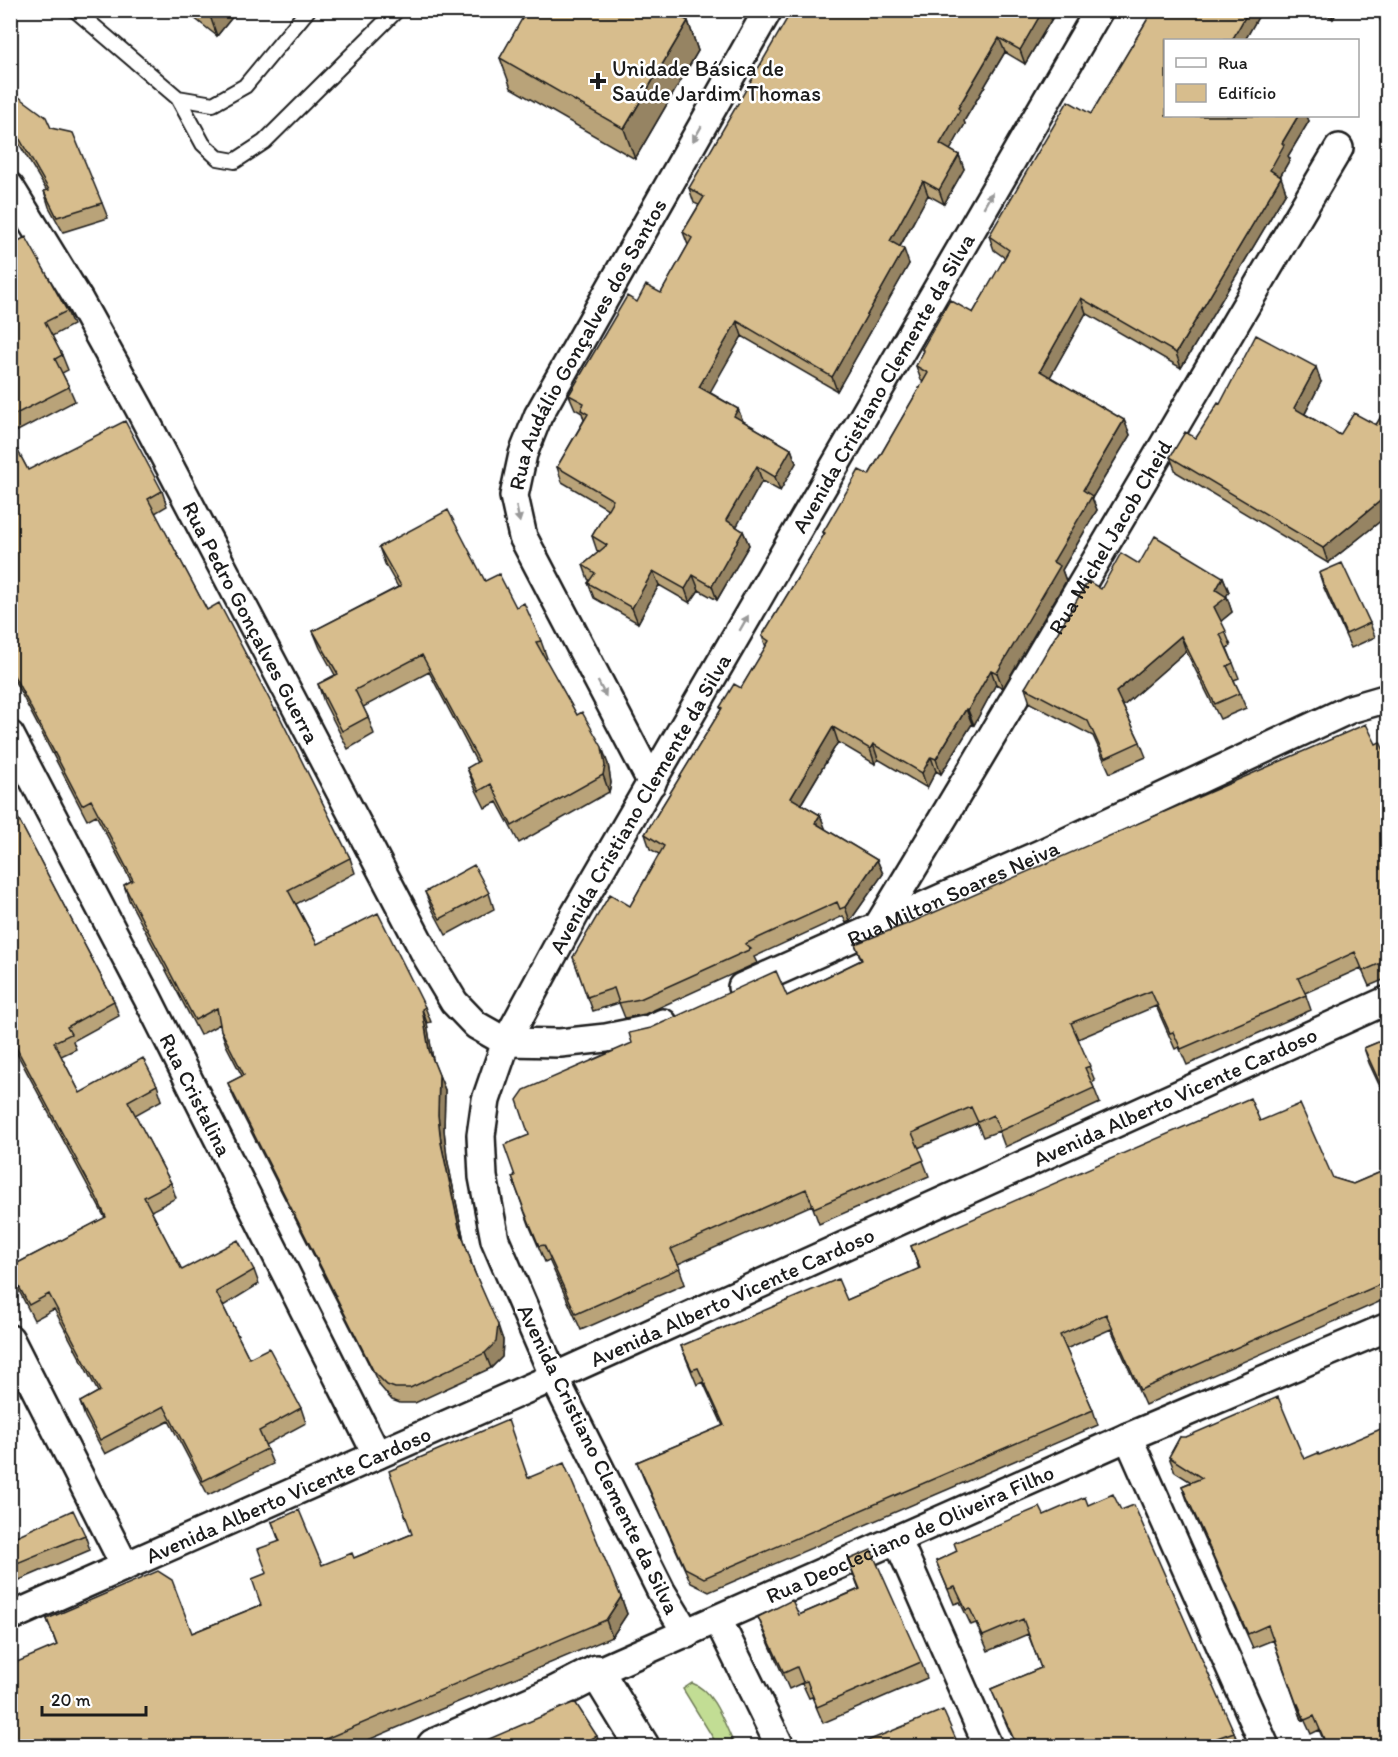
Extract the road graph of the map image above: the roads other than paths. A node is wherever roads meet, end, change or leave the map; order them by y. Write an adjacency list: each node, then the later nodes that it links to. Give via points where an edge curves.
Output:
1 (75, 10): 6 (lane)
2 (308, 10): 6 (lane, via 245,86 213,104)
3 (397, 10): 6 (lane, via 264,142 235,161 218,158 203,144)
4 (768, 10): 11 (street, Rua Audálio Gonçalves dos Santos, one-way to 11, via 538,416 523,454 514,496 522,537)
5 (1099, 10): 11 (street, Avenida Cristiano Clemente da Silva, one-way to 5)
6 (178, 98)
7 (1339, 148): 12 (street, Rua Michel Jacob Cheid)
8 (10, 187): 16 (street, Rua Pedro Gonçalves Guerra, via 139,408 427,957 454,1002 476,1026)
9 (1388, 698): 12 (street, Rua Milton Soares Neiva, via 1350,709)
10 (10, 735): 21 (street, Rua Cristalina, via 148,999)
11 (652, 783): 16 (street, Avenida Cristiano Clemente da Silva)
12 (878, 926): 13 (street, Rua Milton Soares Neiva)
13 (715, 1000)
14 (1388, 1000): 19 (street, Avenida Alberto Vicente Cardoso)
15 (682, 1015): 16 (street, via 650,1029 606,1038 560,1043)
16 (506, 1042): 19 (street, Avenida Cristiano Clemente da Silva, via 486,1100 481,1135 483,1177 495,1240)
17 (1386, 1333): 20 (street, Rua Deocleciano de Oliveira Filho)
18 (10, 1339): 23 (street)
19 (554, 1377): 21 (street, Avenida Alberto Vicente Cardoso); 26 (street, Avenida Cristiano Clemente da Silva, via 660,1591)
20 (1128, 1437): 22 (street, Rua Deocleciano de Oliveira Filho); 32 (street)
21 (377, 1455): 23 (street, Avenida Alberto Vicente Cardoso)
22 (897, 1539): 25 (street, Rua Deocleciano de Oliveira Filho); 31 (street)
23 (125, 1566): 24 (street, Avenida Alberto Vicente Cardoso)
24 (10, 1617)
25 (718, 1620): 26 (street, Rua Deocleciano de Oliveira Filho); 30 (street)
26 (687, 1634): 27 (street, Rua Deocleciano de Oliveira Filho)
27 (597, 1672): 28 (street, Rua Deocleciano de Oliveira Filho); 29 (street)
28 (434, 1746)
29 (642, 1746)
30 (780, 1746)
31 (988, 1746)
32 (1265, 1746)

